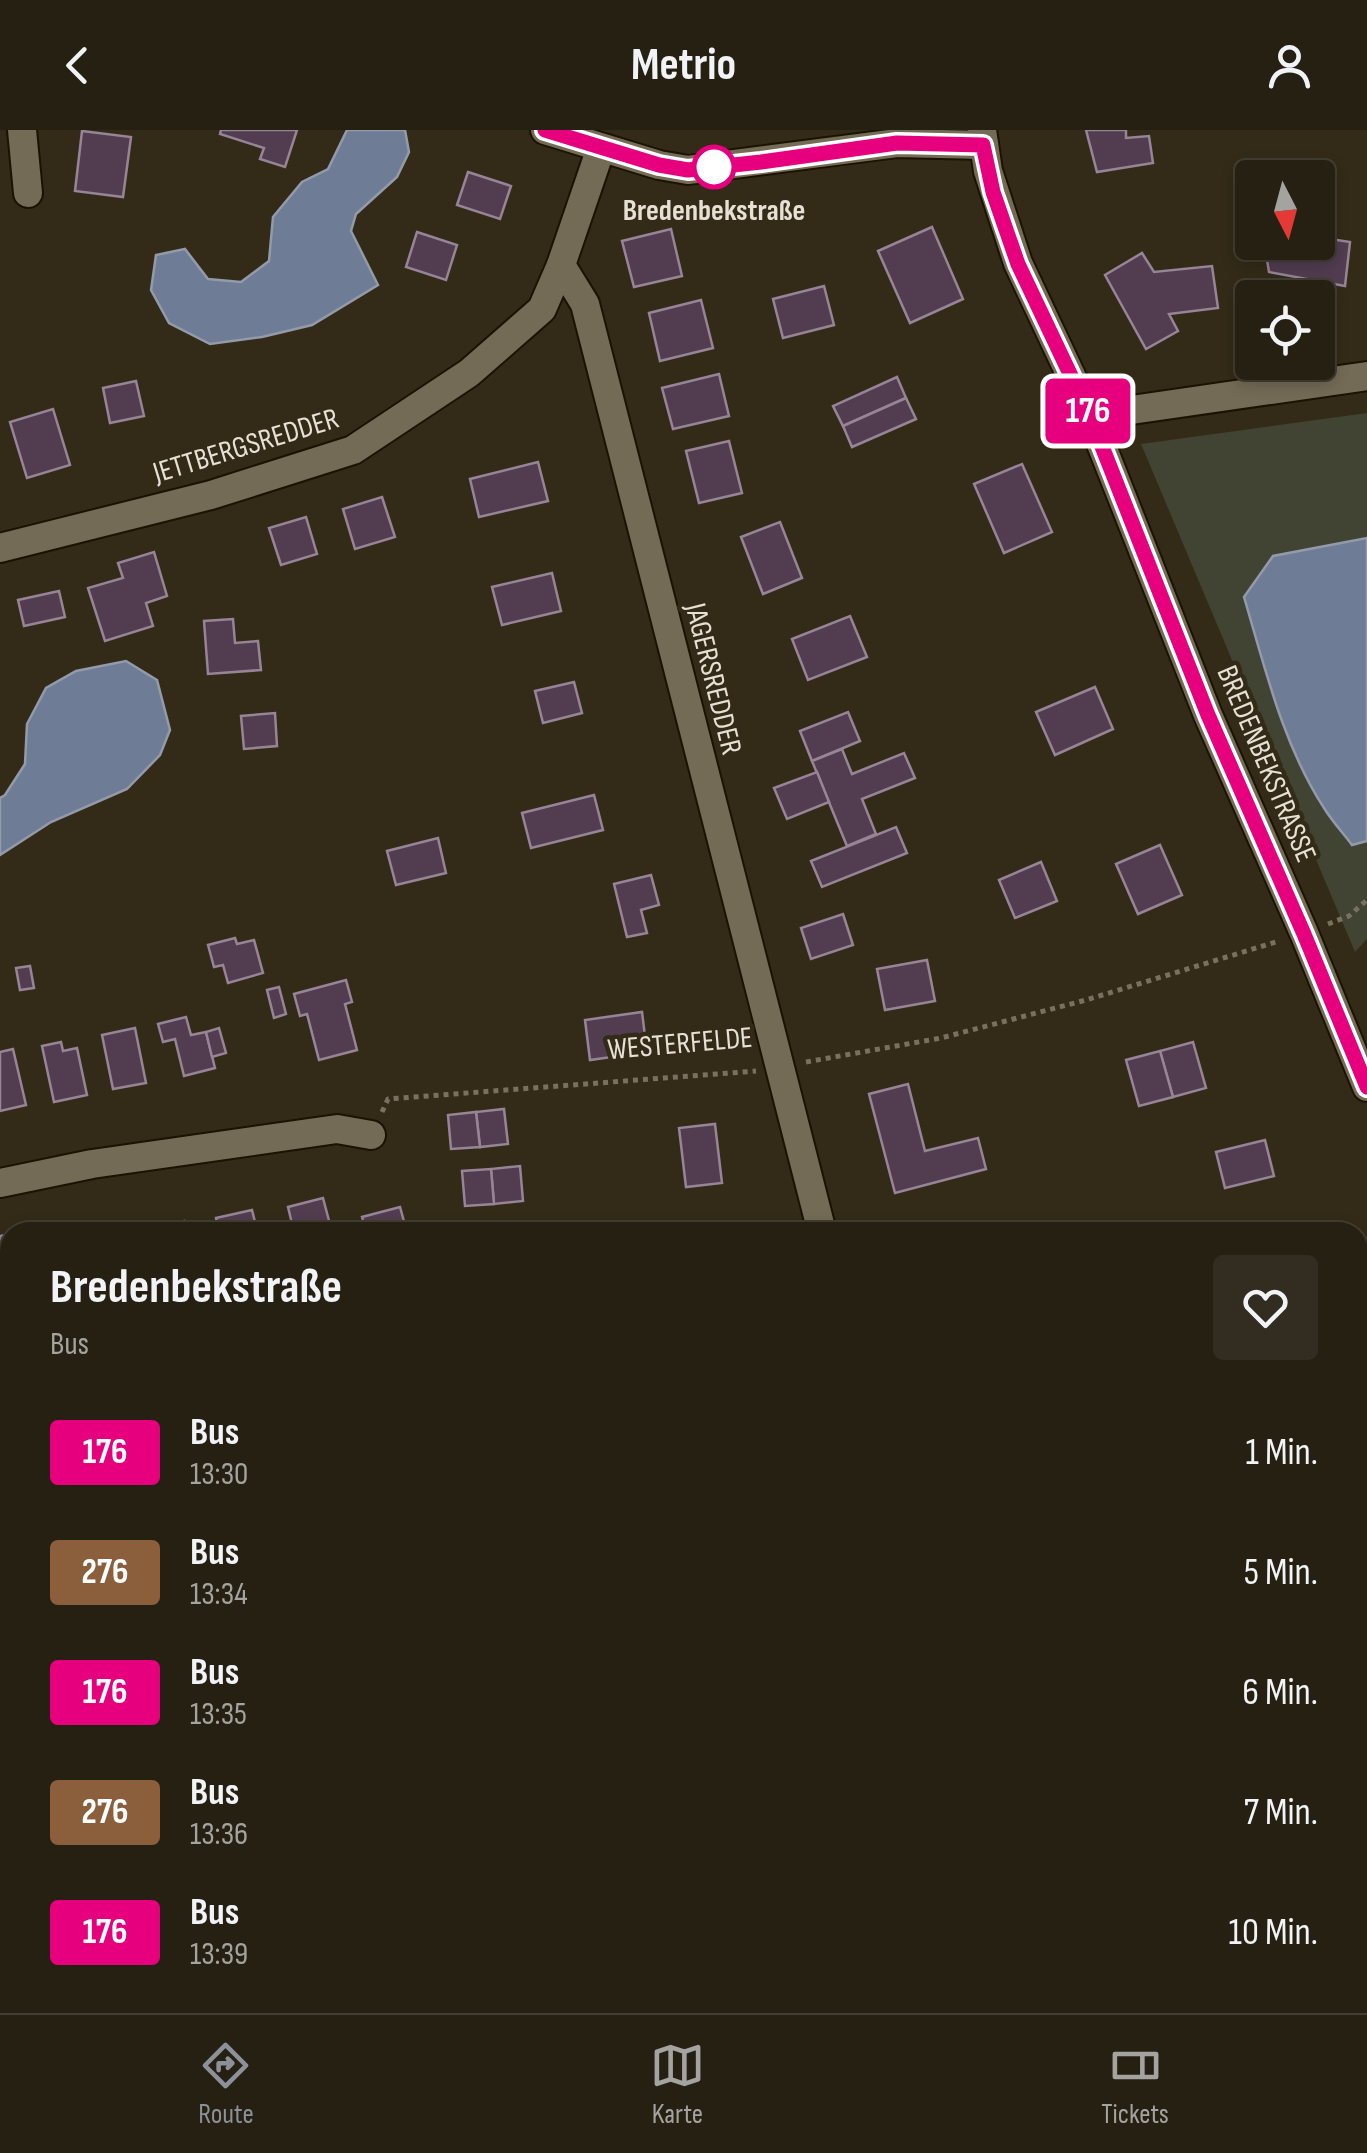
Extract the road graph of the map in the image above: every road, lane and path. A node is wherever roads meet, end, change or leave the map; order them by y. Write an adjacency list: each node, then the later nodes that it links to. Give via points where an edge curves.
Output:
1 (22, 130): 5 (street)
2 (545, 130): 4 (street)
3 (983, 138): 4 (street, via 688,170); 8 (street, BREDENBEKSTRASSE, via 1018,264)
4 (601, 148): 6 (street)
5 (28, 194)
6 (561, 265): 9 (street, JETTBERGSREDDER, via 542,310 469,373 353,450 211,495); 12 (street, JAGERSREDDER, via 585,304)
7 (1367, 376): 8 (street)
8 (1090, 416): 11 (street, BREDENBEKSTRASSE, via 1208,715)
9 (0, 548)
10 (1367, 900): 11 (path, WESTERFELDE, via 1349,916)
11 (1304, 934): 12 (path, WESTERFELDE, via 940,1038); 13 (street, BREDENBEKSTRASSE)
12 (778, 1067): 14 (path, WESTERFELDE, via 388,1099); 16 (street, JAGERSREDDER)
13 (1367, 1087)
14 (371, 1135): 15 (street, via 337,1129)
15 (0, 1183)
16 (819, 1222)

